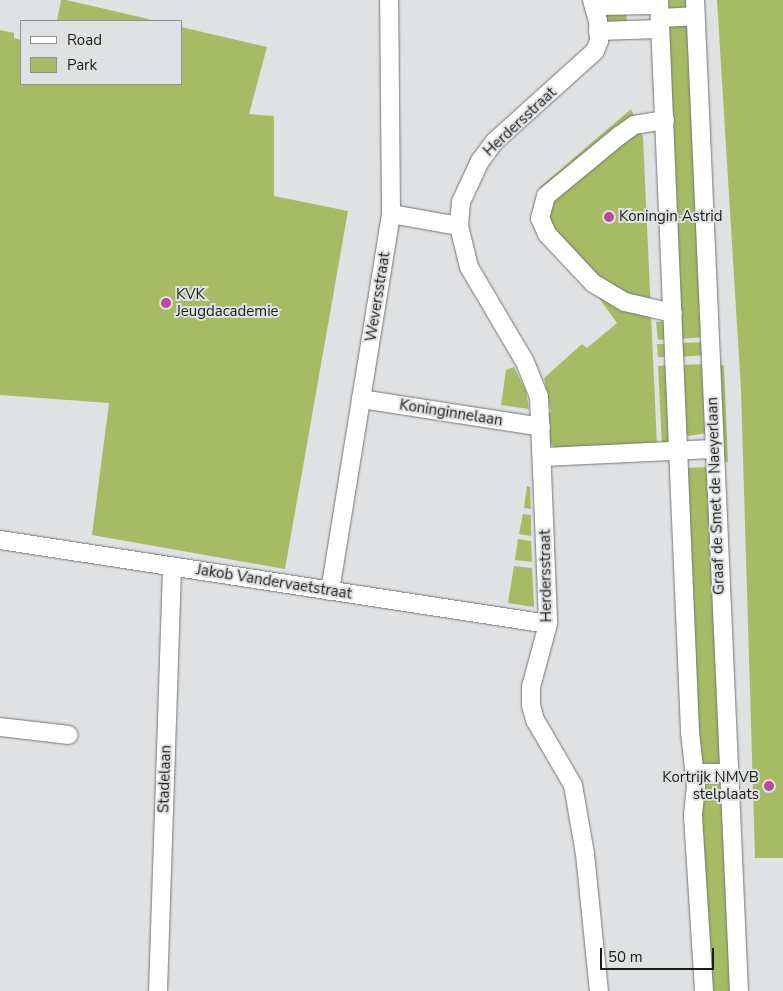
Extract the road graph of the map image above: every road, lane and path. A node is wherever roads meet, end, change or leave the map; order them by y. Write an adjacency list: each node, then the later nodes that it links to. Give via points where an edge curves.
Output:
1 (389, 0): 7 (street, Weversstraat)
2 (593, 3): 4 (street, Herdersstraat); 5 (street, Herdersstraat)
3 (695, 8): 4 (street); 12 (street, Graaf de Smet de Naeyerlaan)
4 (660, 13): 5 (street); 6 (street)
5 (598, 30): 8 (street, Herdersstraat, via 595,51 585,63 495,141 480,160 461,202)
6 (665, 120): 9 (street); 9 (street, via 640,123 624,132 546,196 540,218 547,234 593,283 625,302)
7 (391, 214): 8 (street); 10 (street, Weversstraat)
8 (459, 226): 11 (street, Herdersstraat, via 469,267 525,362 537,390)
9 (673, 313): 13 (street)
10 (361, 399): 11 (street, Koninginnelaan); 17 (street, Weversstraat)
11 (542, 427): 14 (street, Herdersstraat)
12 (714, 449): 13 (street); 22 (street, Graaf de Smet de Naeyerlaan)
13 (679, 450): 14 (street); 21 (street, via 690,732)
14 (543, 457): 18 (street, Herdersstraat)
15 (0, 540): 16 (street, Jakob Vandervaetstraat)
16 (172, 567): 17 (street, Jakob Vandervaetstraat); 23 (street, Stadelaan)
17 (330, 591): 18 (street, Jakob Vandervaetstraat)
18 (548, 624): 24 (street, Herdersstraat, via 531,688 531,704 535,720 573,785 586,862)
19 (0, 727): 20 (street)
20 (69, 735)
21 (696, 773): 22 (street); 25 (street, via 693,816)
22 (729, 773): 26 (street, Graaf de Smet de Naeyerlaan)
23 (158, 991)
24 (599, 991)
25 (704, 991)
26 (739, 991)

